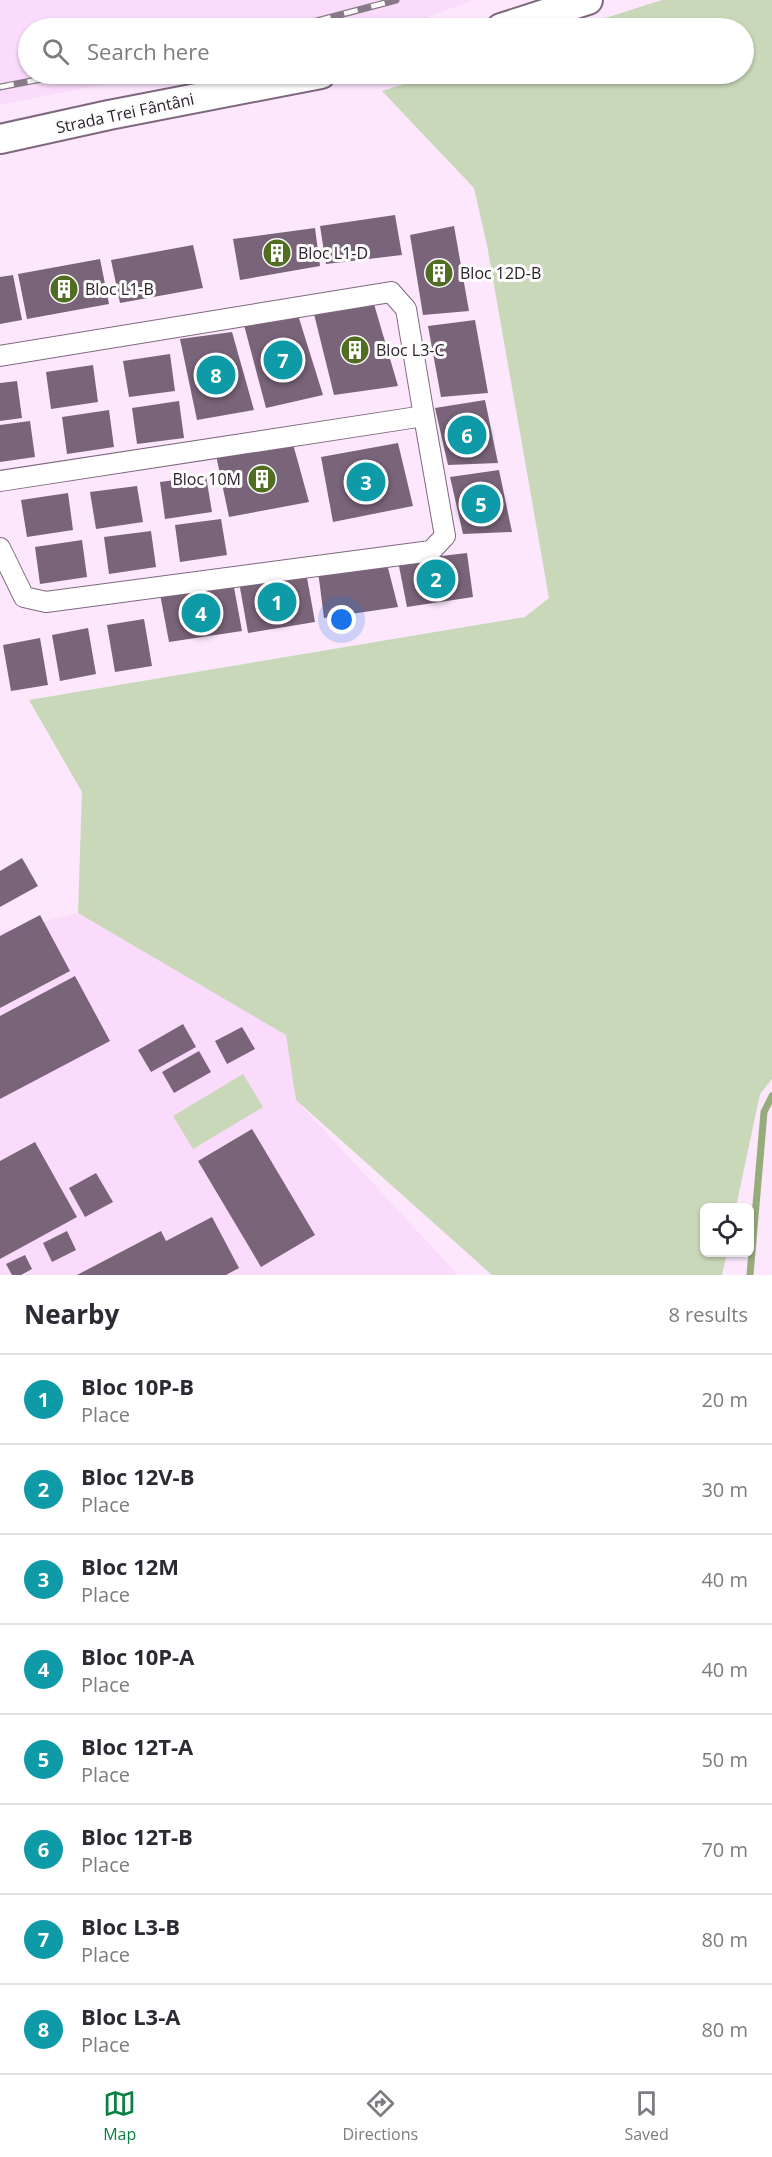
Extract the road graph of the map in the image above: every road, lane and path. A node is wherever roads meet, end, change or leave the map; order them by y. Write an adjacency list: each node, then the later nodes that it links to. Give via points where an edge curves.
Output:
1 (588, 0): 2 (main road)
2 (532, 18)
3 (269, 84): 4 (main road, Strada Trei Fântâni)
4 (0, 139)
5 (0, 356): 6 (street, via 391,292 406,309)
6 (424, 416): 7 (street); 8 (street, via 445,536 431,551 46,602 24,597)
7 (0, 481)
8 (0, 548)

